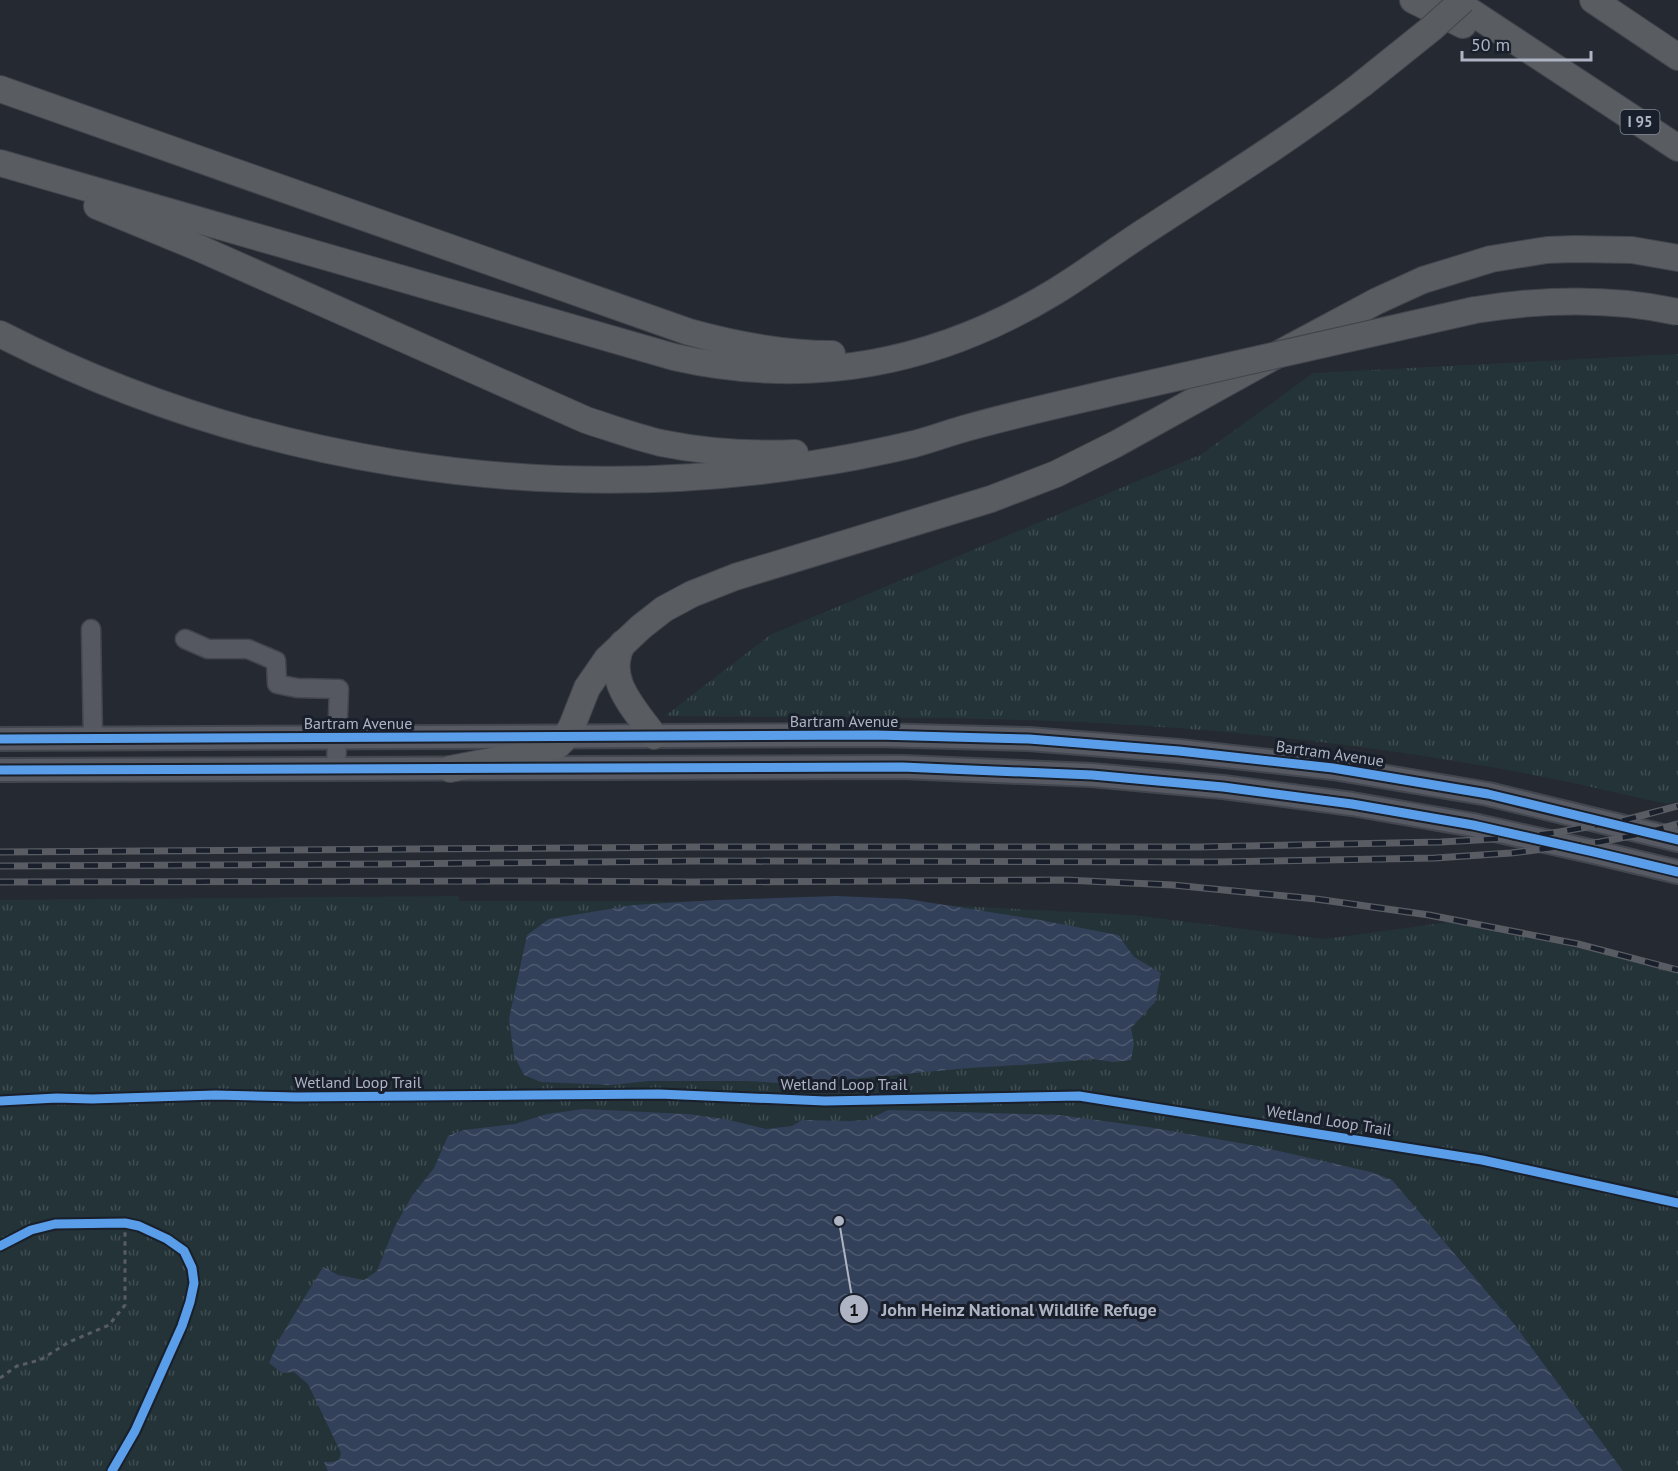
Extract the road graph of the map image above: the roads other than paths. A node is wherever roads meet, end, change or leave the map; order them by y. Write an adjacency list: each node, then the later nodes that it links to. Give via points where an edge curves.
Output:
1 (1413, 0): 7 (highway)
2 (1453, 0): 7 (highway, I 95)
3 (1462, 0): 11 (highway, bridge, via 1361,85 1272,149)
4 (1593, 0): 5 (highway)
5 (1678, 57)
6 (0, 89): 11 (highway, via 673,326 732,344 774,351 858,352 937,336 1011,305)
7 (1602, 97): 8 (highway, I 95)
8 (1678, 148)
9 (0, 163): 11 (highway, via 646,349 700,363 752,370 838,368 936,348 1017,313)
10 (0, 173): 15 (highway, via 159,231 586,420 634,436 686,448 786,453 837,449)
11 (1132, 239)
12 (1678, 258): 18 (highway, via 1622,250 1547,250 1491,259 1423,280 1056,474 991,499 703,588 664,609)
13 (1678, 312): 15 (highway, bridge, via 1587,301 1505,305)
14 (0, 334): 15 (highway, via 94,377 215,421 344,454 478,474 605,480 726,476 850,458)
15 (970, 427)
16 (91, 629): 23 (lane)
17 (185, 639): 20 (lane, via 208,649 248,649 276,661 277,684 339,689)
18 (624, 642): 19 (highway, via 615,663 616,673); 21 (highway, via 593,678)
19 (654, 736): 21 (main road, Bartram Avenue); 27 (main road, Bartram Avenue, via 1029,739 1260,759 1488,794)
20 (337, 738): 21 (main road, Bartram Avenue); 23 (main road, Bartram Avenue); 24 (lane)
21 (565, 738): 25 (highway, via 557,746)
22 (0, 739): 23 (main road, Bartram Avenue)
23 (93, 739)
24 (336, 768): 25 (main road); 26 (main road)
25 (450, 769): 28 (main road, via 902,767 1092,775 1352,804 1473,825)
26 (0, 770)
27 (1678, 840)
28 (1678, 872)

